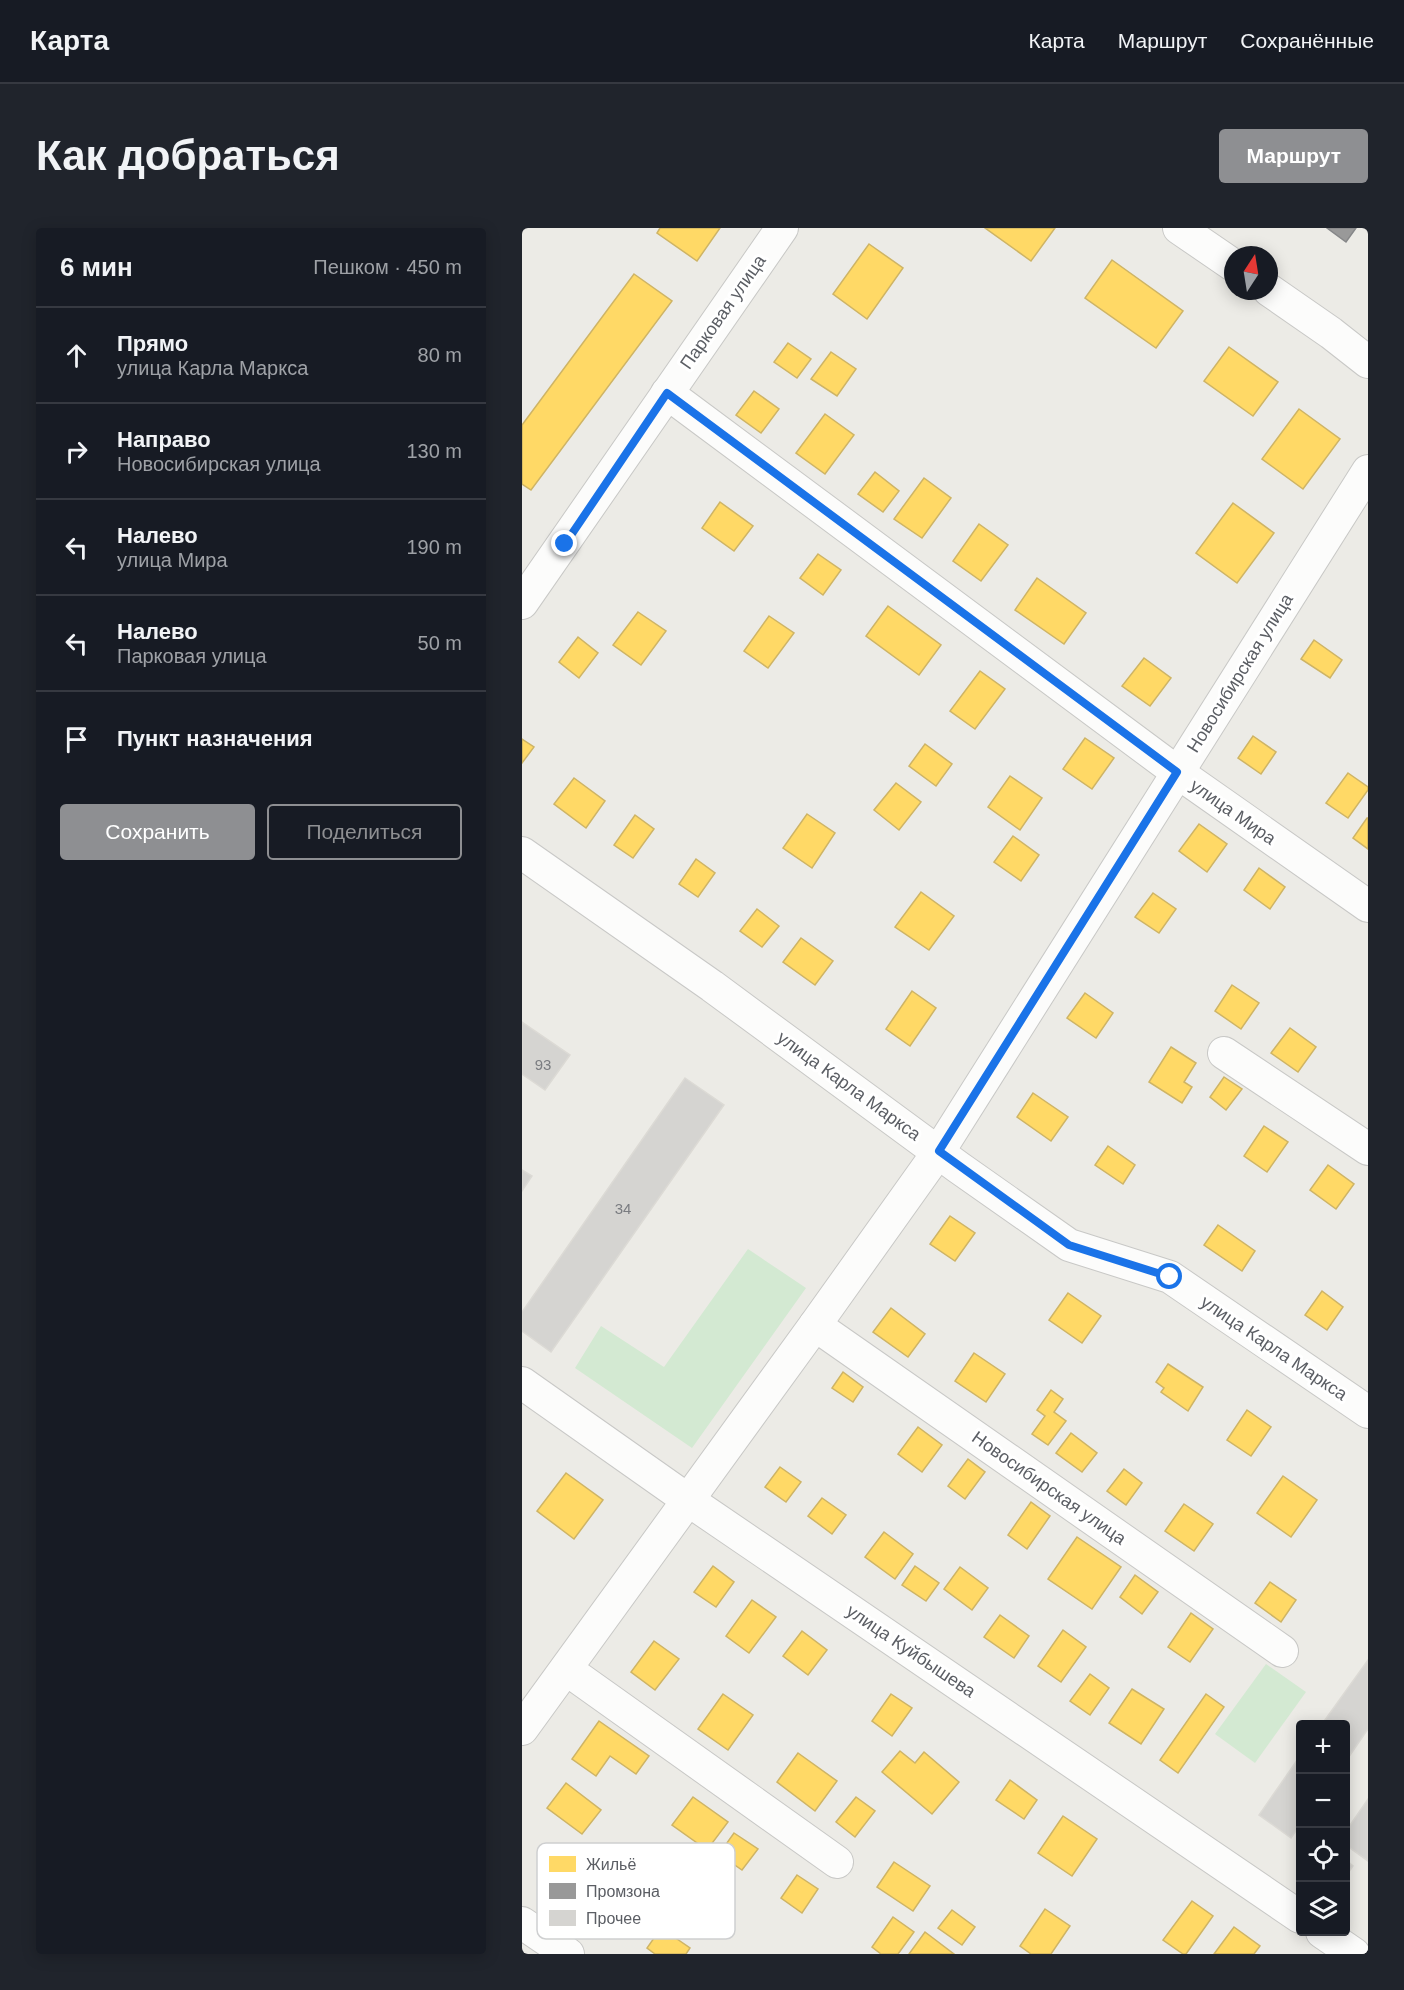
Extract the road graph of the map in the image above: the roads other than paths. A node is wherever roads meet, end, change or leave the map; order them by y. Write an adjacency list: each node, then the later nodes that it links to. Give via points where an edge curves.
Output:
1 (782, 228): 6 (street, Парковая улица)
2 (1179, 228): 3 (street)
3 (1224, 260)
4 (1278, 296): 5 (street)
5 (1368, 362)
6 (667, 393): 8 (street, Парковая улица); 9 (street, улица Мира)
7 (1368, 471): 9 (street, Новосибирская улица)
8 (522, 603)
9 (1177, 772): 11 (street, улица Мира); 14 (street, Новосибирская улица)
10 (522, 853): 14 (street, улица Карла Маркса)
11 (1368, 906)
12 (1224, 1053): 13 (street)
13 (1368, 1149)
14 (939, 1151): 15 (street, Новосибирская улица); 17 (street, улица Карла Маркса, via 1069,1245 1170,1277)
15 (815, 1325): 18 (street, Новосибирская улица); 19 (street, Новосибирская улица)
16 (522, 1383): 18 (street, улица Куйбышева)
17 (1368, 1412)
18 (688, 1500): 20 (street, Новосибирская улица); 23 (street, улица Куйбышева)
19 (1282, 1651)
20 (566, 1669): 21 (street, Новосибирская улица); 22 (street)
21 (522, 1729)
22 (837, 1862)
23 (1296, 1914)
24 (522, 1923): 25 (street)
25 (537, 1933)
26 (1328, 1936): 29 (street)
27 (546, 1939): 28 (street)
28 (568, 1954)
29 (1354, 1954)

